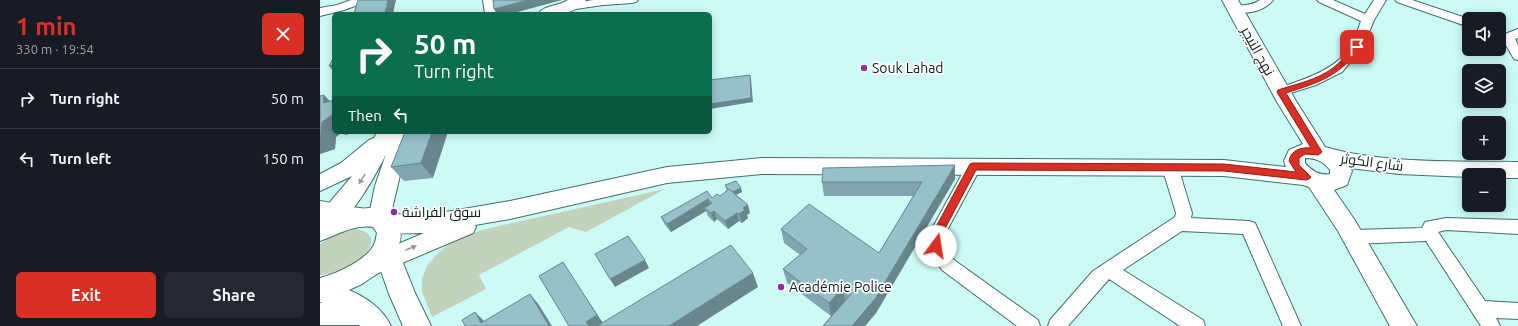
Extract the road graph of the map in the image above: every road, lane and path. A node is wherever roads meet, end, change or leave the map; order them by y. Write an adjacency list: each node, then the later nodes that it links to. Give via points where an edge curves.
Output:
1 (362, 0): 11 (street)
2 (489, 0): 12 (street)
3 (632, 0): 8 (street)
4 (1267, 0): 10 (street, via 1254,9)
5 (1323, 0): 14 (street)
6 (1380, 0): 14 (street)
7 (1401, 0): 15 (street)
8 (606, 1): 9 (street)
9 (574, 4): 13 (main road)
10 (1232, 4): 18 (main road, نهج النيجر)
11 (320, 12)
12 (491, 12)
13 (552, 12)
14 (1368, 20): 18 (street, via 1357,47 1337,69)
15 (1462, 21)
16 (1509, 34): 17 (street, via 1509,40)
17 (1518, 56)
18 (1284, 97): 22 (main road, نهج النيجر)
19 (392, 134): 29 (main road, via 348,169)
20 (392, 134): 31 (main road, one-way to 31, via 349,199)
21 (393, 134): 32 (main road, via 388,177)
22 (1310, 154): 25 (main road); 26 (main road, شارع الكوثر); 28 (main road, via 1294,161 1296,166); 28 (main road, via 1339,166 1341,171)
23 (973, 167): 24 (main road); 30 (main road, via 769,166 707,170 630,182); 46 (street, via 936,236 936,246 948,265)
24 (1170, 168): 25 (main road); 33 (street, via 1184,213)
25 (1224, 168): 28 (main road, شارع الكوثر)
26 (1416, 168): 27 (main road, شارع الكوثر); 28 (main road, شارع الكوثر, via 1357,173)
27 (1518, 170)
28 (1325, 179): 36 (main road, via 1340,205)
29 (320, 183)
30 (510, 210): 32 (main road, via 428,224 403,224); 38 (main road, one-way to 30, via 421,244)
31 (328, 211): 32 (main road); 35 (main road)
32 (374, 219): 35 (main road, via 347,220); 38 (main road, via 387,226)
33 (1179, 224): 39 (street); 49 (street, via 1249,228)
34 (1518, 227): 37 (street, via 1446,224 1431,226)
35 (320, 230)
36 (1350, 231): 37 (street); 50 (main road)
37 (1430, 234): 41 (street)
38 (387, 253): 40 (main road, via 348,280); 45 (main road)
39 (1108, 270): 47 (street, via 1099,276); 48 (street)
40 (320, 290): 44 (main road, via 344,299)
41 (1480, 309): 42 (street); 51 (street)
42 (1518, 311)
43 (320, 314): 44 (main road, via 341,313)
44 (373, 322)
45 (417, 326)
46 (1031, 326)
47 (1057, 326)
48 (1196, 326)
49 (1292, 326)
50 (1404, 326)
51 (1491, 326)

